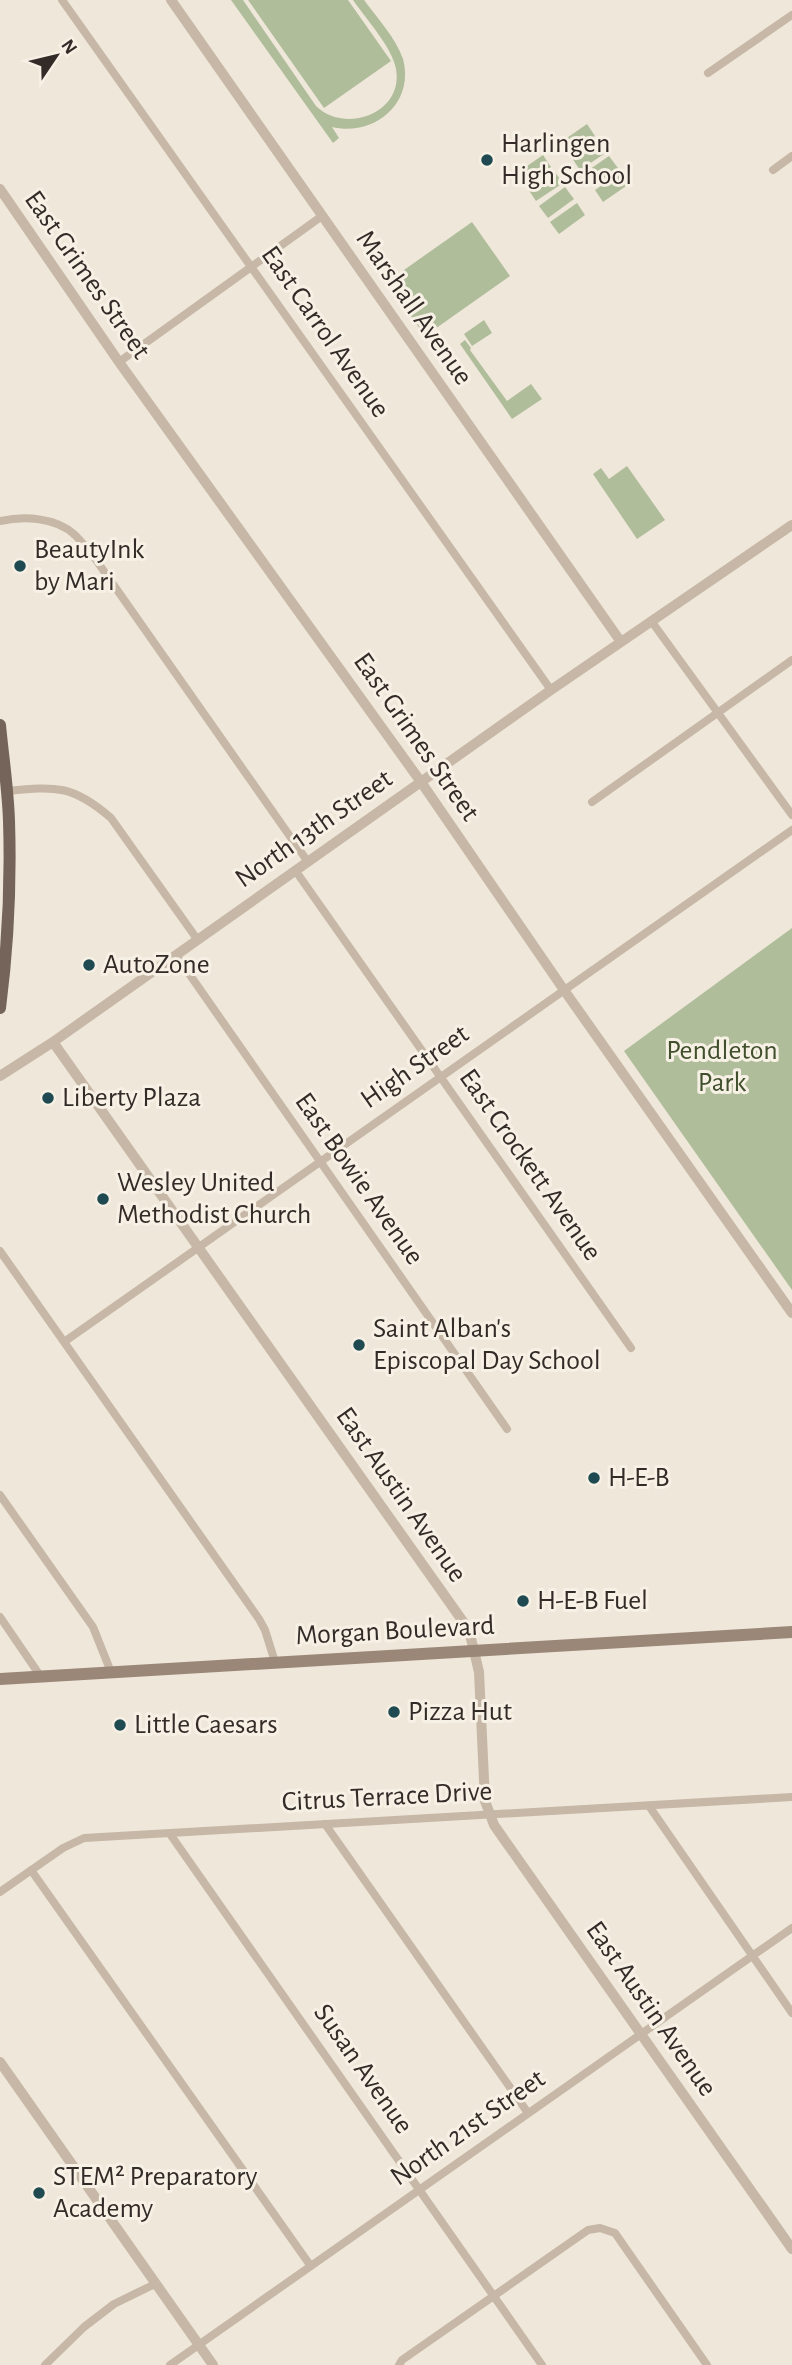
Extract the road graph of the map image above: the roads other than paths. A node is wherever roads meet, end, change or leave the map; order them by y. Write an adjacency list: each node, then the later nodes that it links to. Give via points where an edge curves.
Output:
1 (62, 0): 9 (street, East Carrol Avenue)
2 (171, 0): 8 (street, Marshall Avenue)
3 (792, 15): 4 (street)
4 (708, 73)
5 (792, 156): 6 (street)
6 (773, 170)
7 (0, 189): 10 (street, East Grimes Street)
8 (322, 216): 9 (street); 14 (street, Marshall Avenue)
9 (252, 268): 10 (street); 16 (street, East Carrol Avenue)
10 (119, 362): 19 (street, East Grimes Street)
11 (0, 521): 24 (street, via 18,517 47,521 74,533)
12 (792, 525): 13 (street, North 13th Street)
13 (652, 622): 14 (street, North 13th Street); 17 (street)
14 (621, 642): 16 (street, North 13th Street)
15 (792, 660): 17 (street)
16 (551, 690): 19 (street, North 13th Street)
17 (717, 712): 21 (street); 22 (street)
18 (0, 725): 20 (main road)
19 (421, 782): 24 (street, North 13th Street); 29 (street, East Grimes Street)
20 (7, 791): 26 (street, via 59,788 94,803 111,818); 28 (main road, via 10,876)
21 (592, 802)
22 (792, 815)
23 (792, 830): 29 (street, High Street)
24 (308, 862): 25 (street, North 13th Street)
25 (295, 870): 26 (street, North 13th Street); 33 (street, East Crockett Avenue)
26 (197, 940): 27 (street, North 13th Street)
27 (176, 955): 31 (street, North 13th Street); 34 (street, East Bowie Avenue)
28 (2, 969): 30 (main road)
29 (564, 990): 33 (street, High Street); 37 (street, East Grimes Street)
30 (0, 1008)
31 (53, 1042): 32 (street, North 13th Street); 35 (street, East Austin Avenue)
32 (0, 1076)
33 (440, 1077): 34 (street, High Street); 39 (street, East Crockett Avenue)
34 (320, 1163): 35 (street, High Street); 40 (street, East Bowie Avenue)
35 (198, 1248): 38 (street, High Street); 44 (street, East Austin Avenue, via 469,1630)
36 (0, 1251): 38 (street)
37 (792, 1313)
38 (64, 1342): 45 (street, via 259,1619)
39 (631, 1348)
40 (507, 1429)
41 (0, 1495): 46 (street, via 93,1628)
42 (0, 1617): 47 (street)
43 (792, 1632): 44 (main road, Morgan Boulevard)
44 (474, 1651): 45 (main road, Morgan Boulevard); 51 (street, East Austin Avenue)
45 (275, 1662): 46 (main road, Morgan Boulevard)
46 (111, 1672): 47 (main road, Morgan Boulevard)
47 (41, 1676): 48 (main road, Morgan Boulevard)
48 (0, 1679)
49 (792, 1797): 50 (street, Citrus Terrace Drive)
50 (649, 1806): 51 (street, Citrus Terrace Drive); 57 (street)
51 (489, 1814): 52 (street, Citrus Terrace Drive); 59 (street, East Austin Avenue)
52 (325, 1824): 53 (street, Citrus Terrace Drive); 61 (street)
53 (170, 1834): 54 (street, Citrus Terrace Drive, via 83,1838); 62 (street, Susan Avenue)
54 (31, 1870): 55 (street, Citrus Terrace Drive); 64 (street)
55 (0, 1892)
56 (792, 1928): 57 (street, North 21st Street)
57 (752, 1956): 58 (street); 59 (street, North 21st Street)
58 (792, 2013)
59 (640, 2034): 61 (street, North 21st Street); 63 (street, East Austin Avenue)
60 (0, 2062): 65 (street)
61 (528, 2113): 62 (street, North 21st Street)
62 (420, 2190): 64 (street, North 21st Street); 66 (street, Susan Avenue)
63 (792, 2249)
64 (310, 2265): 67 (street, North 21st Street)
65 (155, 2284): 67 (street); 68 (street, via 114,2304)
66 (493, 2296): 71 (street); 72 (street, Susan Avenue); 73 (street, via 588,2230 600,2228 615,2234)
67 (199, 2344): 69 (street, North 21st Street); 70 (street)
68 (45, 2365)
69 (170, 2365)
70 (213, 2365)
71 (399, 2365)
72 (542, 2365)
73 (707, 2365)

